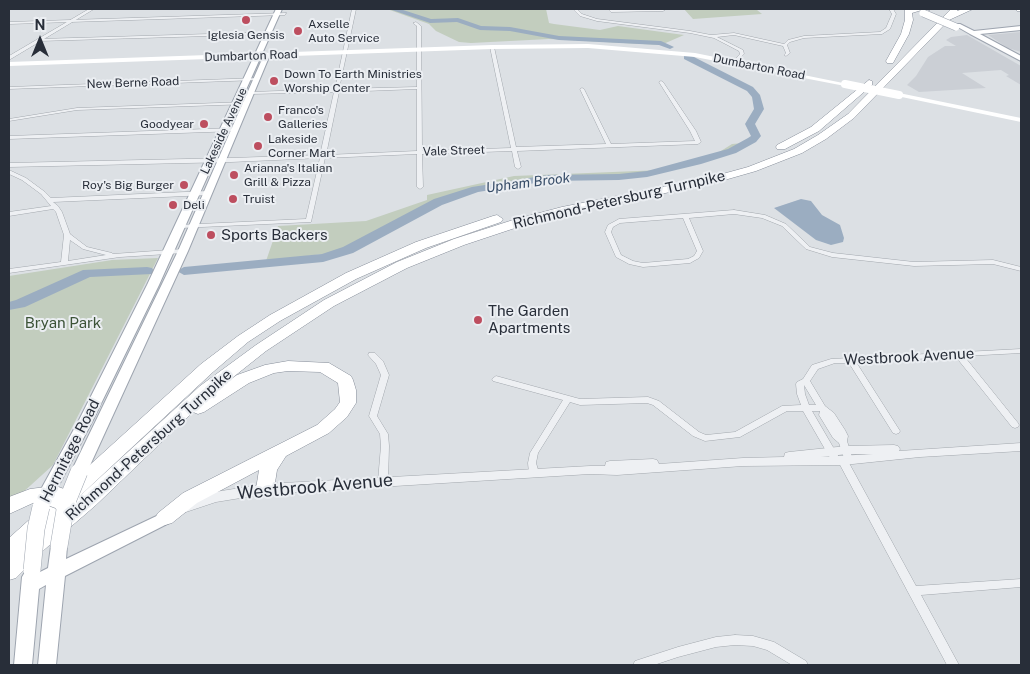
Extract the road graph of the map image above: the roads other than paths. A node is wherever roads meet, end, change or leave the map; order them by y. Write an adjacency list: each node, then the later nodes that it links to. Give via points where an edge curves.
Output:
1 (92, 9): 14 (street)
2 (354, 9): 27 (street)
3 (575, 9): 22 (street, via 597,20)
4 (631, 9): 5 (street); 8 (street)
5 (643, 9): 9 (street)
6 (891, 9): 24 (street, via 894,14 884,33 804,37)
7 (969, 9): 13 (highway)
8 (611, 10): 12 (street)
9 (663, 10)
10 (920, 10): 13 (main road, bridge); 33 (highway, via 908,11 905,34)
11 (282, 12): 14 (street); 19 (main road, Lakeside Avenue); 21 (main road, Lakeside Avenue)
12 (624, 16)
13 (953, 19): 18 (main road, via 978,28); 20 (main road); 33 (highway, Richmond-Petersburg Turnpike); 89 (highway, Richmond-Petersburg Turnpike, via 850,116 808,145 752,169 710,181 562,210 459,242 402,265 328,303 206,390)
14 (73, 20): 15 (street); 23 (street)
15 (9, 23)
16 (415, 23): 26 (street, via 419,26)
17 (1021, 28): 18 (main road)
18 (1004, 30): 20 (main road)
19 (277, 33): 21 (street); 29 (main road, Lakeside Avenue)
20 (972, 33): 31 (main road)
21 (268, 34): 23 (street); 29 (main road, Lakeside Avenue)
22 (711, 36): 24 (street, via 734,34); 32 (street, via 739,48 742,54)
23 (39, 40): 30 (street)
24 (785, 45): 28 (street)
25 (492, 47): 26 (main road, Dumbarton Road); 32 (main road, Dumbarton Road, via 622,48); 51 (street)
26 (418, 49): 27 (main road, Dumbarton Road); 39 (street)
27 (344, 52): 29 (main road, Dumbarton Road); 41 (street)
28 (786, 55)
29 (262, 56): 34 (main road, Dumbarton Road); 35 (main road, Lakeside Avenue); 36 (main road, Lakeside Avenue)
30 (9, 58)
31 (1021, 59)
32 (737, 61): 45 (main road, Dumbarton Road, bridge)
33 (890, 61): 97 (highway, Richmond-Petersburg Turnpike, via 861,91 815,129 762,155 698,175 539,208 472,226 351,276 275,318 206,368)
34 (9, 64)
35 (257, 79): 36 (street, New Berne Road); 42 (main road, Lakeside Avenue)
36 (247, 80): 38 (street, New Berne Road); 44 (main road, Lakeside Avenue)
37 (661, 82): 50 (street, Vale Street, via 698,142)
38 (9, 88)
39 (420, 88): 41 (street); 52 (street)
40 (582, 89): 50 (street)
41 (336, 90): 42 (street); 53 (street)
42 (251, 93): 43 (main road, Lakeside Avenue)
43 (247, 103): 44 (street); 48 (main road, Lakeside Avenue)
44 (236, 104): 46 (street, via 77,109); 47 (main road, Lakeside Avenue)
45 (1021, 118)
46 (9, 120)
47 (224, 130): 48 (street); 49 (street); 54 (main road, Lakeside Avenue)
48 (235, 130): 55 (main road, Lakeside Avenue)
49 (9, 138)
50 (609, 145): 51 (street, Vale Street)
51 (514, 149): 52 (street, Vale Street); 57 (street)
52 (420, 152): 53 (street, Vale Street); 59 (street)
53 (322, 156): 55 (street, Vale Street); 66 (street, via 309,221)
54 (211, 160): 55 (street, Vale Street); 56 (street, Vale Street); 61 (main road, Lakeside Avenue)
55 (222, 160): 60 (main road, Lakeside Avenue)
56 (9, 166)
57 (518, 167)
58 (9, 172): 62 (street, via 32,184)
59 (420, 187)
60 (208, 193): 61 (street); 66 (main road, Lakeside Avenue)
61 (195, 194): 62 (street); 67 (main road, Lakeside Avenue)
62 (51, 200): 63 (street)
63 (56, 207): 64 (street); 68 (street)
64 (9, 214)
65 (685, 216): 65 (street, via 700,248 699,255 690,261 634,264 617,253 608,230 619,221); 73 (street, via 734,212 763,216 784,225 808,248 822,254 914,264 989,262)
66 (194, 225): 67 (street); 70 (main road, Lakeside Avenue)
67 (180, 226): 69 (main road, Lakeside Avenue)
68 (67, 236): 71 (street, via 91,250); 72 (street)
69 (168, 252): 70 (street); 71 (street); 94 (main road, Hermitage Road)
70 (183, 252): 94 (main road, Hermitage Road, bridge, via 79,472)
71 (120, 255): 72 (street)
72 (64, 263): 74 (street)
73 (1021, 269)
74 (9, 271)
75 (1021, 351): 76 (street, Westbrook Avenue)
76 (958, 354): 78 (street, Westbrook Avenue); 84 (street)
77 (372, 355): 92 (street, via 385,375 373,416 384,434)
78 (851, 360): 80 (street, Westbrook Avenue, via 820,365); 85 (street)
79 (496, 379): 81 (street)
80 (806, 381): 82 (street, via 800,384); 83 (street)
81 (568, 400): 82 (street, via 588,403 648,400 696,434 708,438 735,435 783,409); 91 (street, via 534,453)
82 (806, 408): 83 (street); 90 (street)
83 (823, 409): 90 (street)
84 (1015, 425)
85 (896, 430)
86 (1021, 443): 90 (street, Westbrook Avenue, via 979,443)
87 (1021, 447): 90 (street, Westbrook Avenue)
88 (280, 452): 89 (highway, via 323,430 341,413 348,404 345,380 323,367 271,369 243,379); 93 (highway, via 268,469); 96 (highway, via 190,498)
89 (139, 453): 98 (highway, Richmond-Petersburg Turnpike)
90 (841, 454): 91 (street, Westbrook Avenue, via 670,468); 102 (street)
91 (534, 473): 92 (street, Westbrook Avenue)
92 (383, 481): 93 (street, Westbrook Avenue)
93 (265, 489): 96 (street, Westbrook Avenue, via 200,501)
94 (51, 500): 95 (highway, via 30,496); 99 (main road, Hermitage Road, bridge, via 59,546); 100 (main road, Hermitage Road, bridge, via 36,529)
95 (9, 507)
96 (165, 518): 99 (main road, Westbrook Avenue)
97 (9, 550)
98 (9, 572)
99 (56, 574): 100 (main road, Westbrook Avenue); 104 (main road, Hermitage Road)
100 (31, 578): 103 (main road, Hermitage Road)
101 (1021, 583): 102 (street)
102 (912, 591): 107 (street)
103 (23, 665)
104 (47, 665)
105 (639, 665): 106 (street, via 716,642 734,640 770,646)
106 (802, 665)
107 (953, 665)

